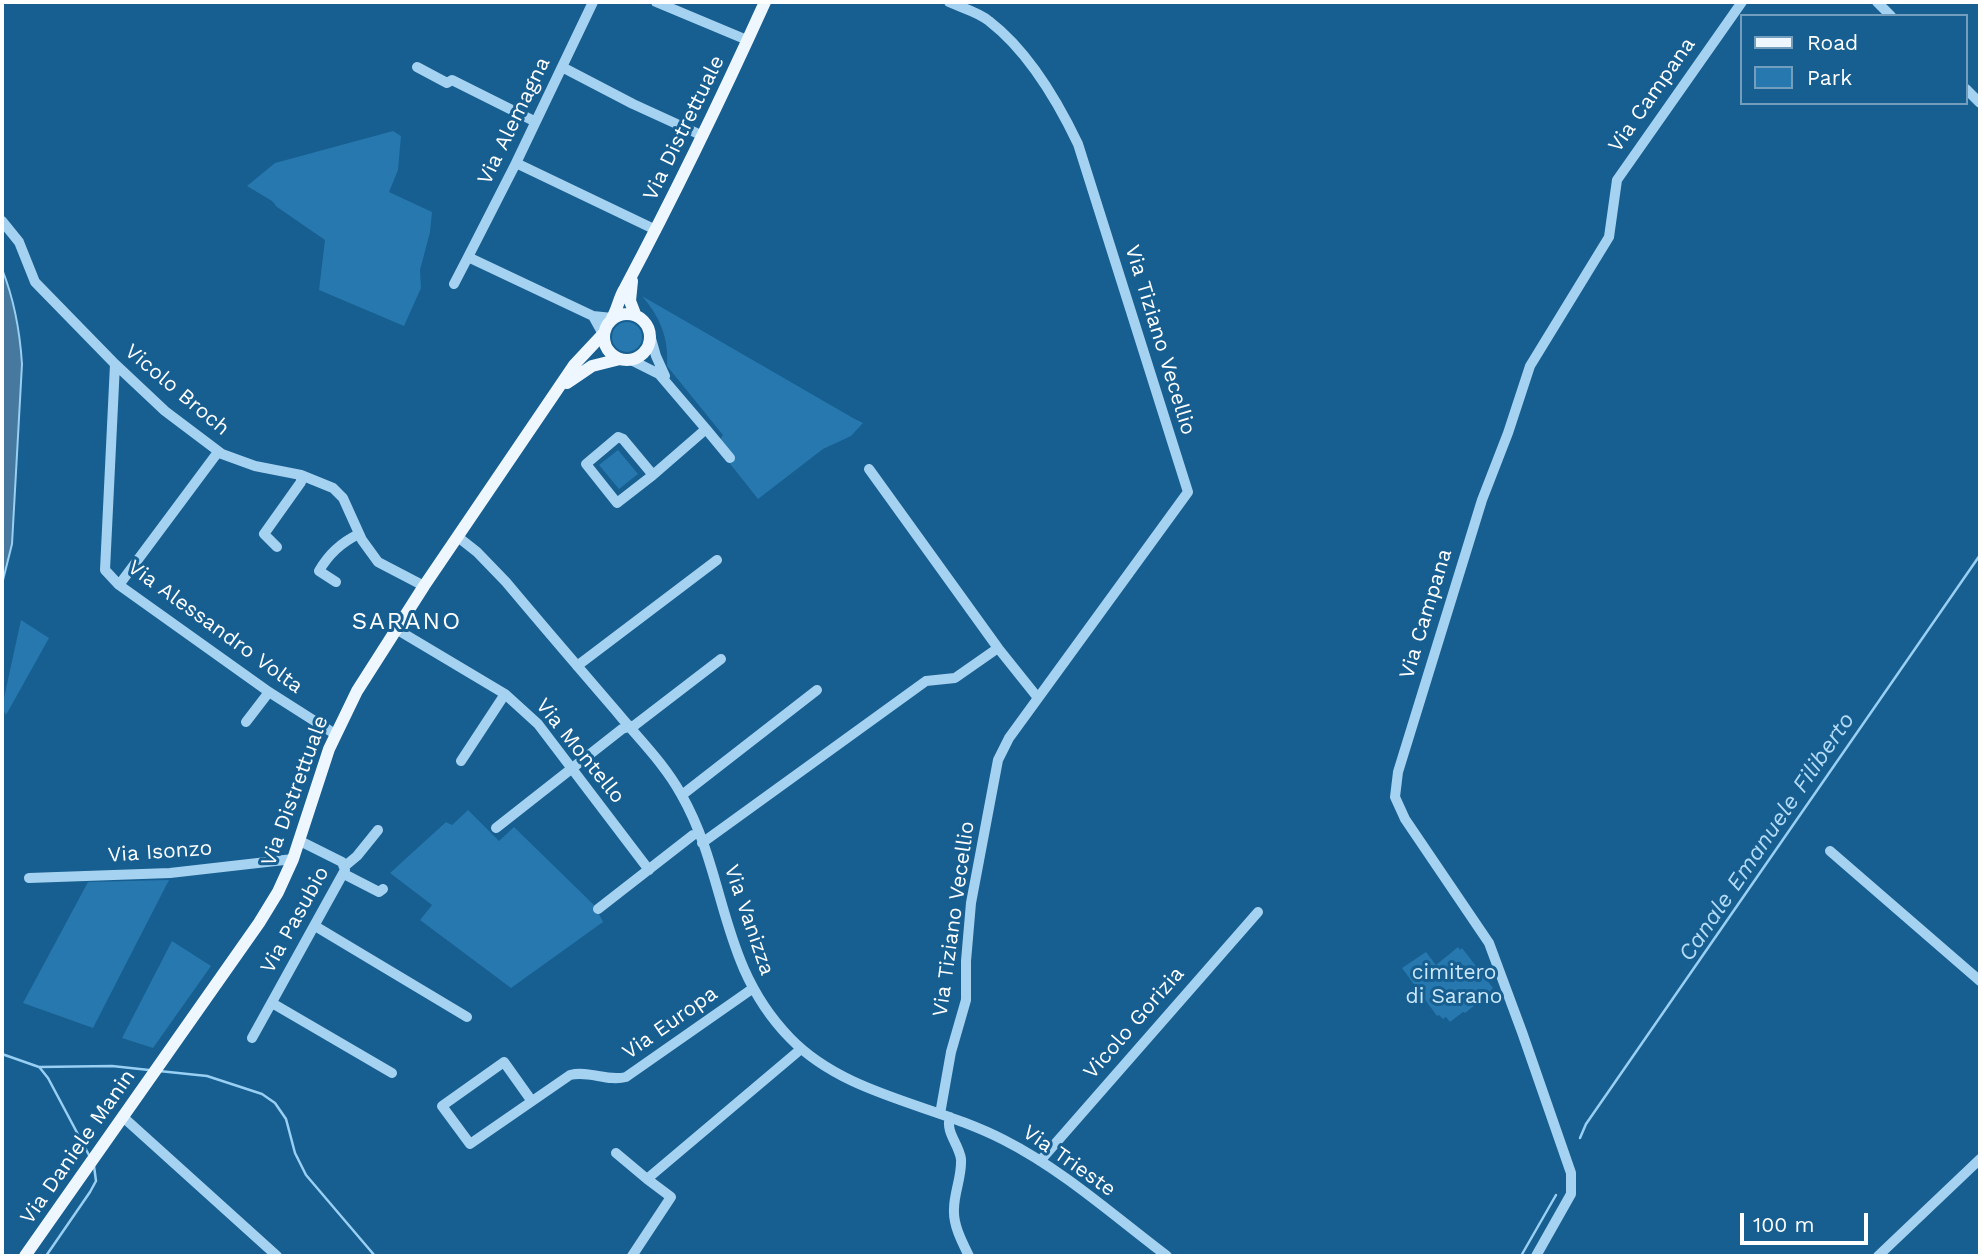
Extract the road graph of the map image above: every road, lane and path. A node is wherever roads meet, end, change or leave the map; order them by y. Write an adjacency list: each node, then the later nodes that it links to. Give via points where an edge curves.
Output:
1 (593, 2): 8 (street, Via Alemagna)
2 (656, 2): 6 (street)
3 (765, 2): 6 (main road, Via Distrettuale)
4 (950, 2): 46 (street, Via Tiziano Vecellio, via 987,19 1004,33 1063,112 1188,492)
5 (1742, 2): 87 (street, Via Campana, via 1616,180 1609,237 1530,366 1482,500 1398,772 1395,797 1405,819 1489,943 1571,1173 1571,1194)
6 (747, 40): 10 (main road, Via Distrettuale)
7 (417, 67): 9 (street)
8 (562, 67): 9 (street, Via Alemagna); 10 (street)
9 (534, 121): 11 (street, Via Alemagna)
10 (703, 136): 13 (main road, Via Distrettuale)
11 (516, 163): 13 (street); 14 (street, Via Alemagna)
12 (2, 221): 23 (street, Vicolo Broch, via 19,242 35,282)
13 (656, 230): 15 (main road, Via Distrettuale)
14 (468, 257): 16 (street, Via Alemagna); 18 (street)
15 (635, 269): 17 (main road, via 630,292); 19 (main road, Via Distrettuale)
16 (454, 284)
17 (635, 314): 19 (main road); 21 (main road, via 646,323)
18 (593, 316): 19 (street); 20 (street)
19 (612, 318): 20 (main road)
20 (603, 334): 22 (main road, via 605,346 614,356); 25 (main road, Via Distrettuale)
21 (650, 335): 22 (main road, via 643,354); 24 (street)
22 (626, 359): 24 (street, via 651,369); 25 (main road, via 584,370)
23 (115, 364): 27 (street, Vicolo Broch); 37 (street, Via Alessandro Volta, via 105,570)
24 (670, 384): 26 (street)
25 (554, 395): 33 (main road, Via Distrettuale)
26 (706, 429): 28 (street); 31 (street)
27 (218, 452): 30 (street, Vicolo Broch, via 255,466); 37 (street)
28 (730, 458)
29 (869, 469): 40 (street)
30 (301, 475): 32 (street, Vicolo Broch, via 339,493); 34 (street, via 301,482 264,534)
31 (653, 475): 31 (street, via 618,438 586,464 617,503)
32 (359, 534): 36 (street, via 325,559 319,571); 38 (street, Vicolo Broch, via 383,566)
33 (458, 537): 38 (main road, Via Distrettuale); 42 (street, Via Vanizza, via 506,582)
34 (277, 547)
35 (717, 560): 42 (street)
36 (336, 582)
37 (119, 585): 44 (street, Via Alessandro Volta)
38 (424, 586): 39 (main road, Via Distrettuale)
39 (396, 629): 45 (street, Via Montello); 49 (main road, Via Distrettuale)
40 (998, 648): 46 (street); 57 (street, Via Vanizza, via 955,678 926,681)
41 (721, 659): 48 (street)
42 (577, 666): 48 (street, Via Vanizza)
43 (817, 690): 52 (street)
44 (269, 692): 47 (street); 49 (street, Via Alessandro Volta)
45 (505, 694): 50 (street); 51 (street, Via Montello, via 538,724)
46 (1038, 698): 76 (street, Via Tiziano Vecellio, via 998,760 971,903 966,1000 951,1052)
47 (246, 722)
48 (629, 727): 51 (street); 52 (street, Via Vanizza)
49 (335, 734): 56 (main road, Via Distrettuale)
50 (461, 761)
51 (573, 768): 53 (street); 61 (street, Via Montello)
52 (682, 795): 57 (street, Via Vanizza)
53 (496, 828)
54 (378, 830): 60 (street)
55 (693, 835): 61 (street)
56 (300, 841): 59 (main road, Via Distrettuale); 60 (street, Via Pasubio)
57 (702, 843): 68 (street, Via Vanizza, via 736,954)
58 (1830, 852): 67 (street)
59 (293, 859): 62 (street, Via Isonzo, via 170,873); 73 (main road, Via Distrettuale, via 259,923)
60 (344, 870): 63 (street, via 379,892); 66 (street, Via Pasubio)
61 (649, 870): 64 (street)
62 (29, 878)
63 (383, 889)
64 (598, 909)
65 (1258, 912): 80 (street, Vicolo Gorizia)
66 (314, 926): 69 (street, Via Pasubio); 70 (street)
67 (1980, 981)
68 (752, 989): 72 (street, Via Vanizza); 75 (street, Via Europa, via 626,1077 576,1073)
69 (272, 1003): 71 (street, Via Pasubio); 74 (street)
70 (467, 1017)
71 (252, 1038)
72 (801, 1049): 76 (street, Via Vanizza, via 843,1076); 81 (street)
73 (163, 1060): 77 (main road, Via Daniele Manin)
74 (392, 1073)
75 (531, 1100): 75 (street, Via Europa, via 504,1062 442,1106 470,1144)
76 (945, 1116): 80 (street, Via Trieste, via 994,1135); 85 (street, Via Tiziano Vecellio, via 961,1163 953,1206 955,1222)
77 (123, 1117): 82 (main road, Via Daniele Manin); 83 (street)
78 (617, 1153): 81 (street)
79 (1980, 1159): 88 (street)
80 (1040, 1161): 86 (street, Via Trieste)
81 (647, 1179): 84 (street, via 671,1196)
82 (24, 1256)
83 (277, 1256)
84 (632, 1256)
85 (969, 1256)
86 (1167, 1256)
87 (1536, 1256)
88 (1878, 1256)

